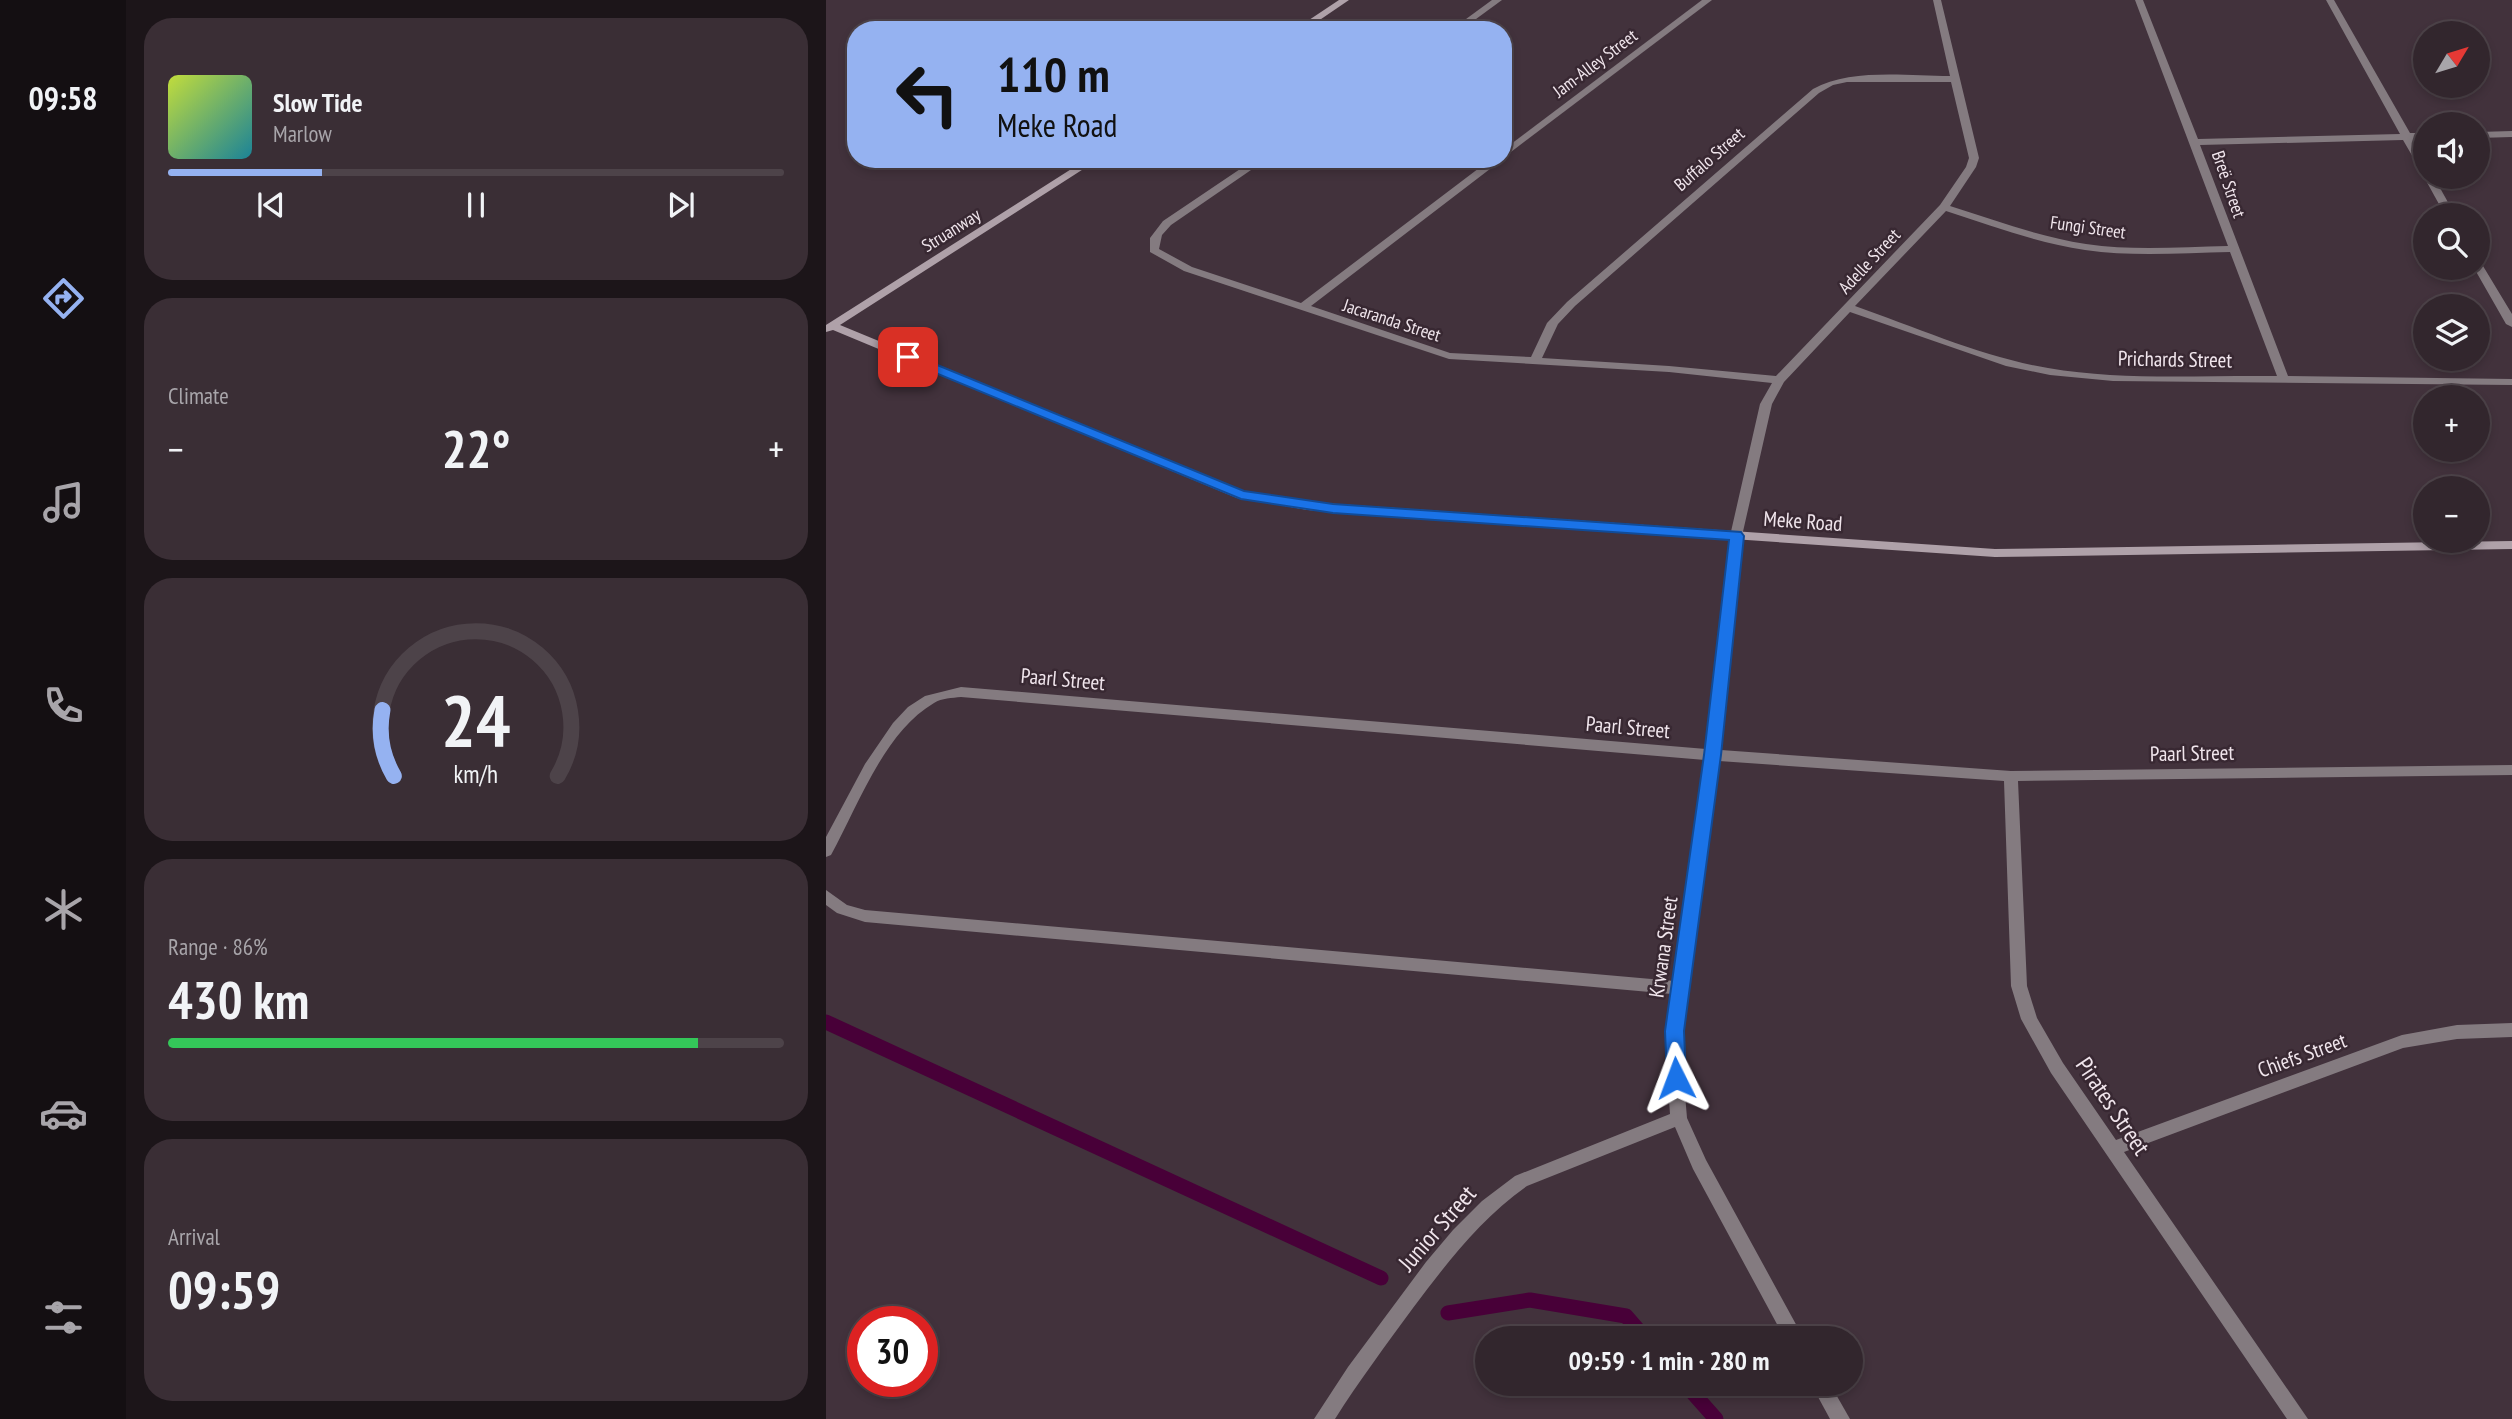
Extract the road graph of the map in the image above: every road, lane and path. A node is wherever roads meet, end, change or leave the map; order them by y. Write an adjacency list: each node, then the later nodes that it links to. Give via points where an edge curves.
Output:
1 (1345, 0): 7 (street)
2 (1498, 0): 8 (street)
3 (1708, 0): 15 (street, Jam-Alley Street)
4 (1937, 0): 9 (street, Adelle Street)
5 (2139, 0): 14 (street, Breë Street)
6 (2330, 0): 12 (street)
7 (1312, 21)
8 (1468, 21)
9 (1956, 79): 20 (street, Adelle Street, via 1974,158); 27 (street, Buffalo Street, via 1847,79 1824,86 1571,304 1553,323)
10 (2512, 134): 11 (street)
11 (2490, 135)
12 (2406, 136): 13 (street); 14 (street); 16 (street)
13 (2413, 136)
14 (2196, 142): 21 (street, Breë Street)
15 (1512, 148)
16 (2413, 148)
17 (1080, 168): 26 (street, Struanway)
18 (1249, 168): 23 (street, Jacaranda Street, via 1167,223 1157,232 1154,250 1188,269)
19 (1486, 168): 23 (street)
20 (1944, 207): 21 (street, Fungi Street, via 2037,237 2098,249); 24 (street, Adelle Street)
21 (2233, 249): 29 (street, Breë Street)
22 (2486, 280): 25 (street)
23 (1302, 308): 27 (street, Jacaranda Street, via 1436,354)
24 (1849, 308): 28 (street, Adelle Street); 29 (street, Prichards Street, via 1964,350 2050,372 2113,378)
25 (2512, 324)
26 (829, 328): 31 (street, Meke Road, via 1241,495 1333,509)
27 (1535, 361): 28 (street, Jacaranda Street)
28 (1779, 380): 31 (street, Adelle Street, via 1766,404)
29 (2284, 380): 30 (street, Prichards Street)
30 (2512, 382)
31 (1736, 536): 32 (street, Meke Road, via 2034,554); 33 (street, Krwana Street)
32 (2512, 545)
33 (1713, 755): 35 (street, Paarl Street); 36 (street, Paarl Street, via 961,692 933,697 914,709 891,734); 38 (street, Krwana Street)
34 (2512, 770): 35 (street, Paarl Street)
35 (2011, 776): 41 (street, Pirates Street, via 2019,986 2029,1019)
36 (826, 851)
37 (826, 896): 38 (street, via 842,909 865,916)
38 (1681, 988): 40 (street, Krwana Street, via 1674,1058)
39 (2512, 1030): 41 (street, Chiefs Street, via 2437,1032 2402,1042)
40 (1679, 1118): 42 (street, Krwana Street, via 1699,1164); 44 (street, Junior Street, via 1521,1181 1498,1195 1456,1236)
41 (2112, 1149): 46 (street, Pirates Street)
42 (1788, 1326)
43 (1828, 1396): 45 (street)
44 (1324, 1419)
45 (1840, 1419)
46 (2298, 1419)

